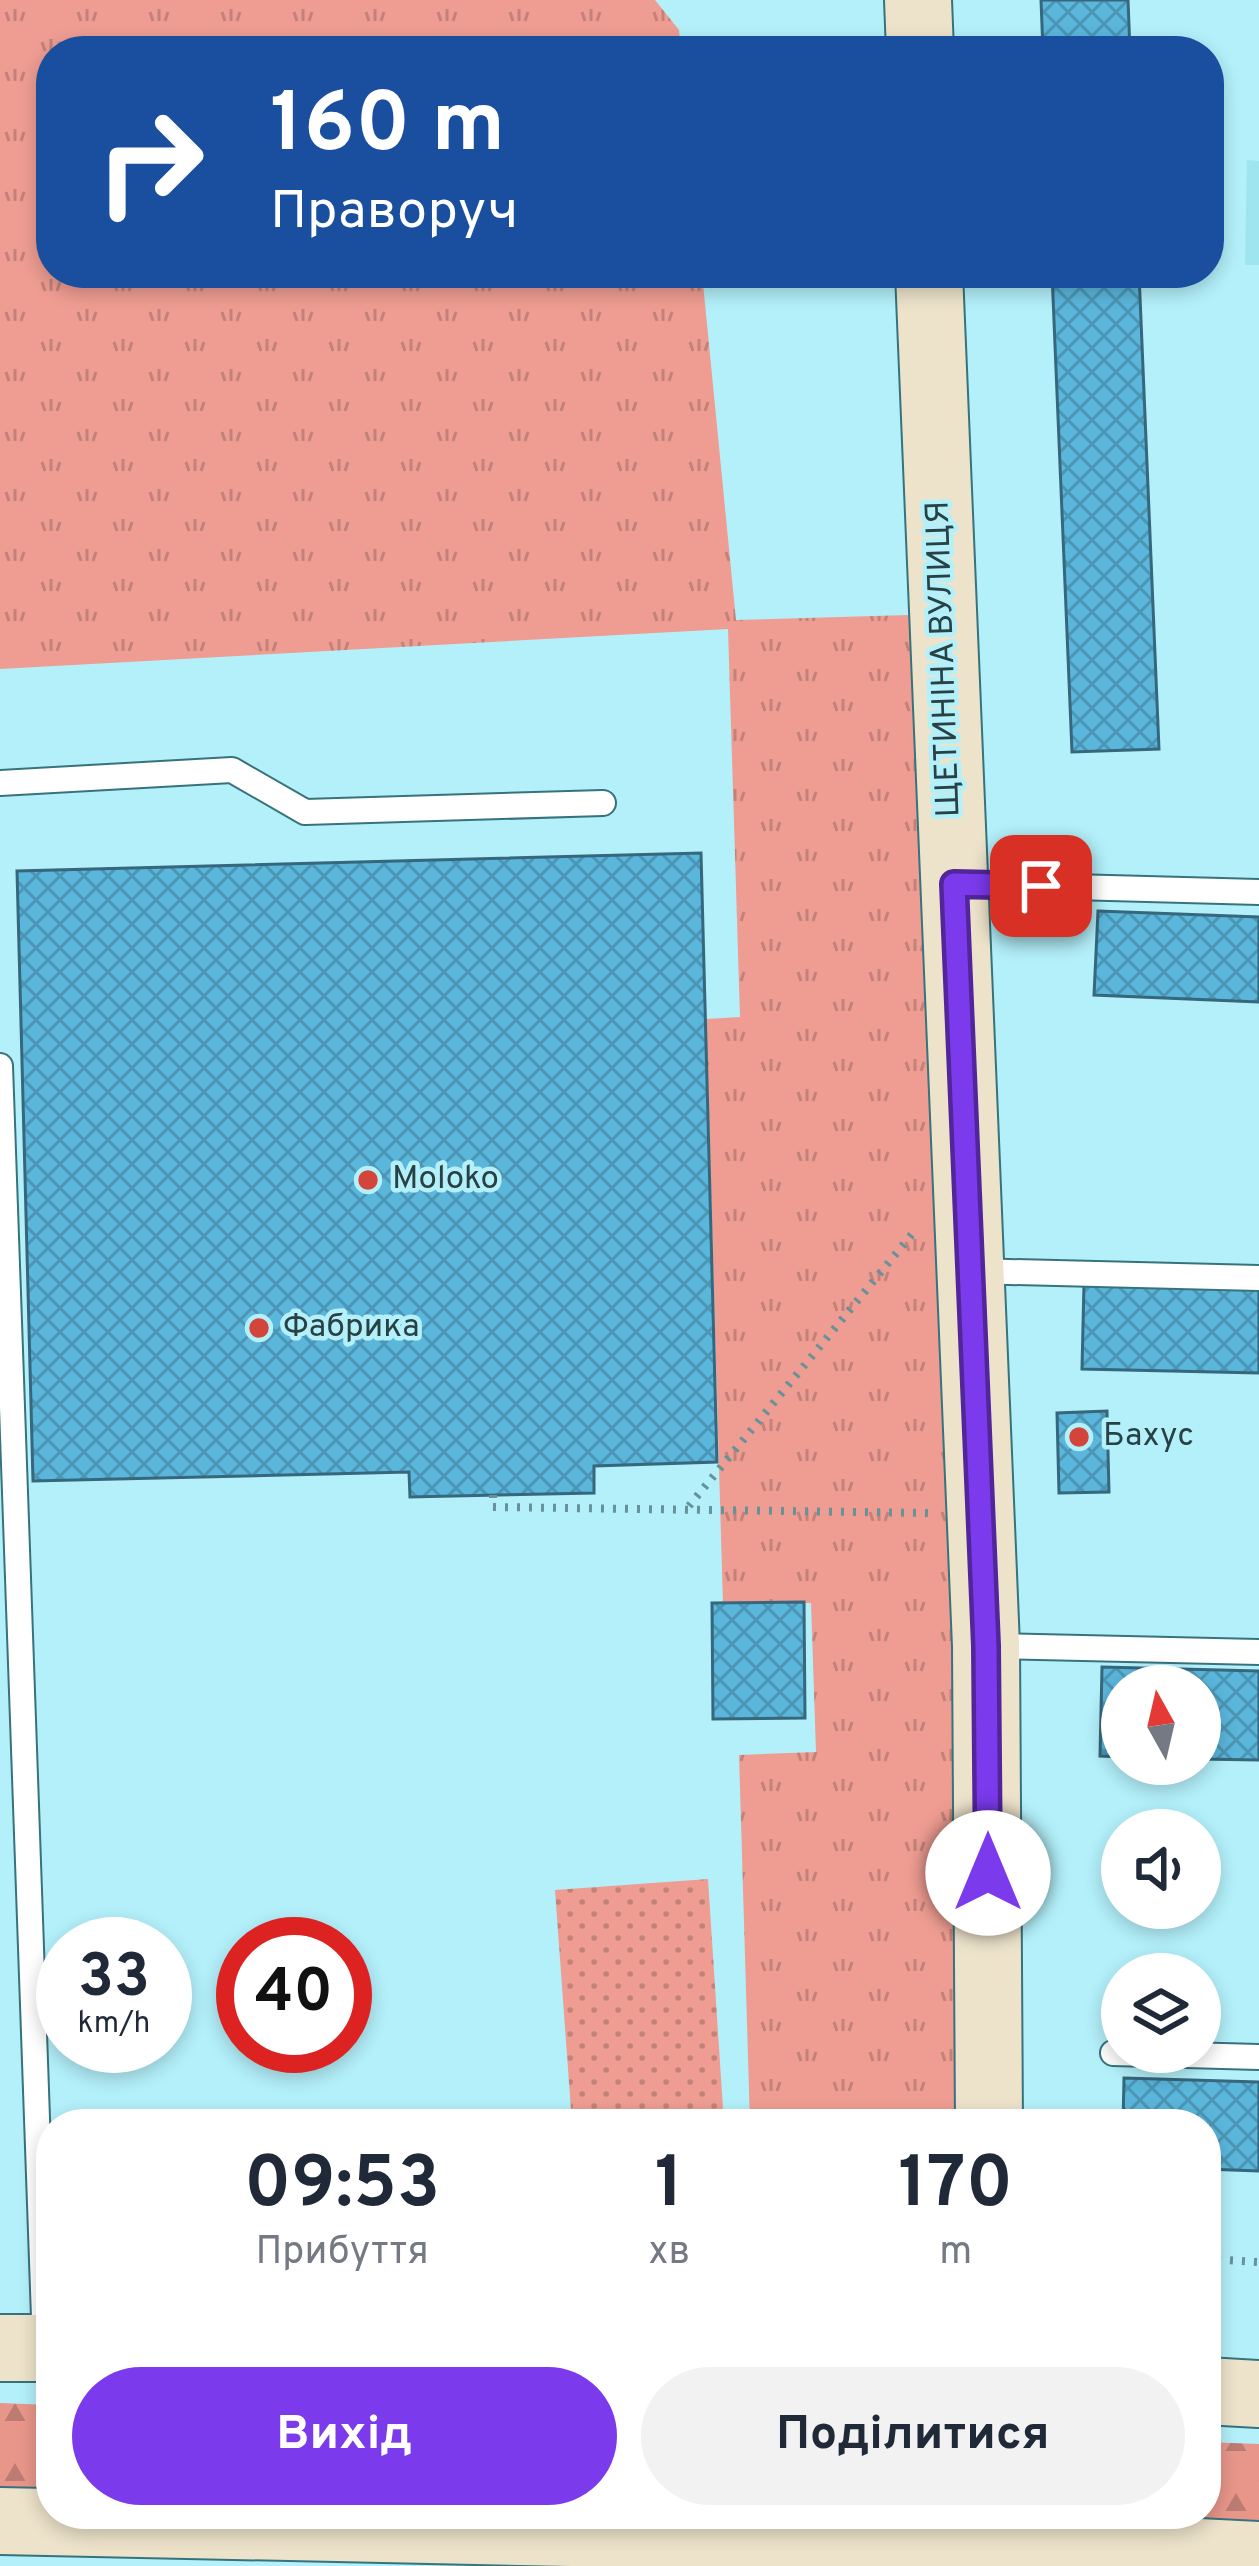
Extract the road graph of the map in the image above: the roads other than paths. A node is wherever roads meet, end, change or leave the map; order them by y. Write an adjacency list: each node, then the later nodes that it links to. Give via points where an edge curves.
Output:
1 (918, 0): 2 (street)
2 (919, 36)
3 (930, 288): 6 (street, ЩЕТИНІНА ВУЛИЦЯ)
4 (0, 783): 5 (lane, via 232,770 305,812)
5 (603, 803)
6 (954, 884): 7 (lane); 9 (street, ЩЕТИНІНА ВУЛИЦЯ)
7 (1259, 892)
8 (0, 1066): 16 (lane)
9 (968, 1271): 10 (lane); 11 (street, ЩЕТИНІНА ВУЛИЦЯ)
10 (1259, 1278)
11 (986, 1646): 12 (lane); 15 (street, ЩЕТИНІНА ВУЛИЦЯ)
12 (1259, 1652)
13 (1221, 2056): 14 (lane)
14 (1259, 2057)
15 (989, 2109)
16 (32, 2348)
17 (1221, 2392): 18 (street)
18 (1259, 2394)
19 (0, 2521): 20 (street)
20 (36, 2523)
21 (154, 2529): 22 (street, via 328,2538 998,2542)
22 (1259, 2555)

